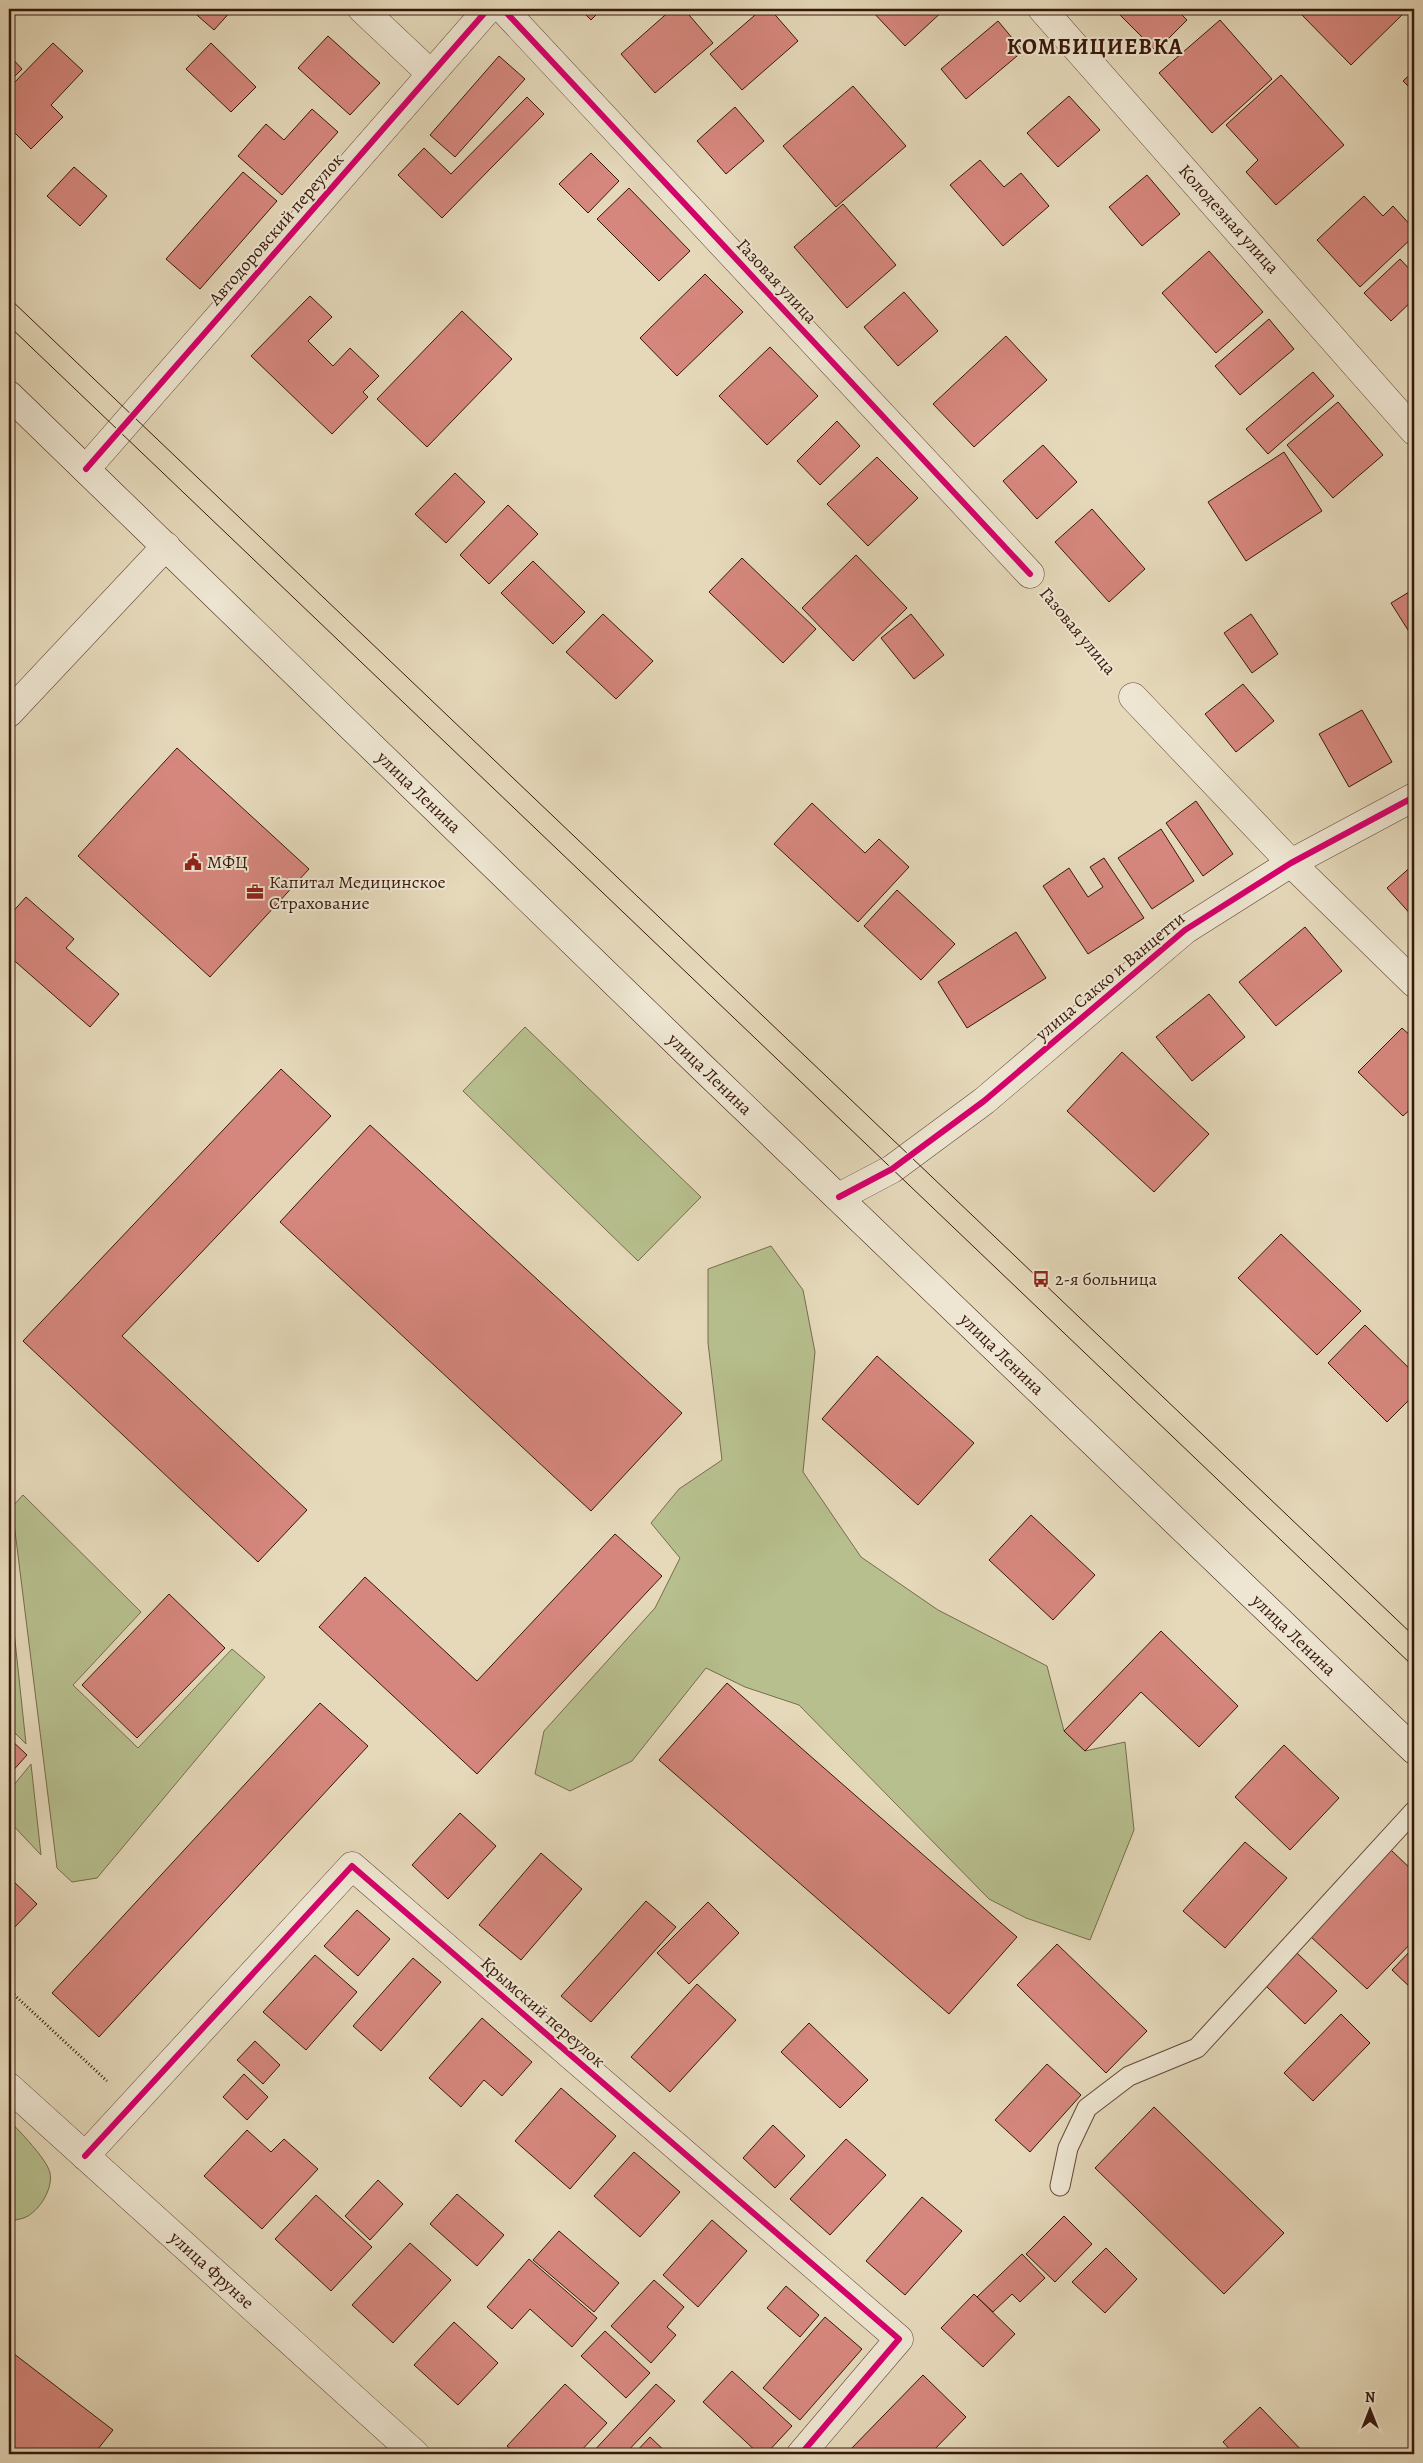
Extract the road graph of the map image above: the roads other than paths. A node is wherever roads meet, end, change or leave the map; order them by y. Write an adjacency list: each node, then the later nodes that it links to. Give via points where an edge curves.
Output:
1 (362, 9): 5 (street)
2 (488, 9): 5 (street, Автодоровский переулок)
3 (503, 9): 10 (street, Газовая улица)
4 (1042, 9): 7 (street, Колодезная улица)
5 (430, 74): 8 (street, Автодоровский переулок)
6 (9, 395): 8 (street, улица Ленина)
7 (1414, 430)
8 (86, 469): 9 (street, улица Ленина)
9 (166, 546): 12 (street); 16 (street, улица Ленина)
10 (1030, 574)
11 (1134, 697): 14 (street)
12 (9, 713)
13 (1414, 797): 14 (street, улица Сакко и Ванцетти)
14 (1291, 863): 15 (street); 16 (street, улица Сакко и Ванцетти, via 1185,930 984,1101 892,1169)
15 (1414, 983)
16 (839, 1197): 17 (street, улица Ленина)
17 (1414, 1750)
18 (1414, 1811): 21 (lane, via 1197,2048 1130,2076 1087,2108 1068,2148)
19 (9, 2087): 20 (street, улица Фрунзе)
20 (85, 2156): 22 (street, улица Фрунзе); 23 (street, Крымский переулок, via 352,1866 899,2339)
21 (1060, 2186)
22 (415, 2454)
23 (801, 2454)

